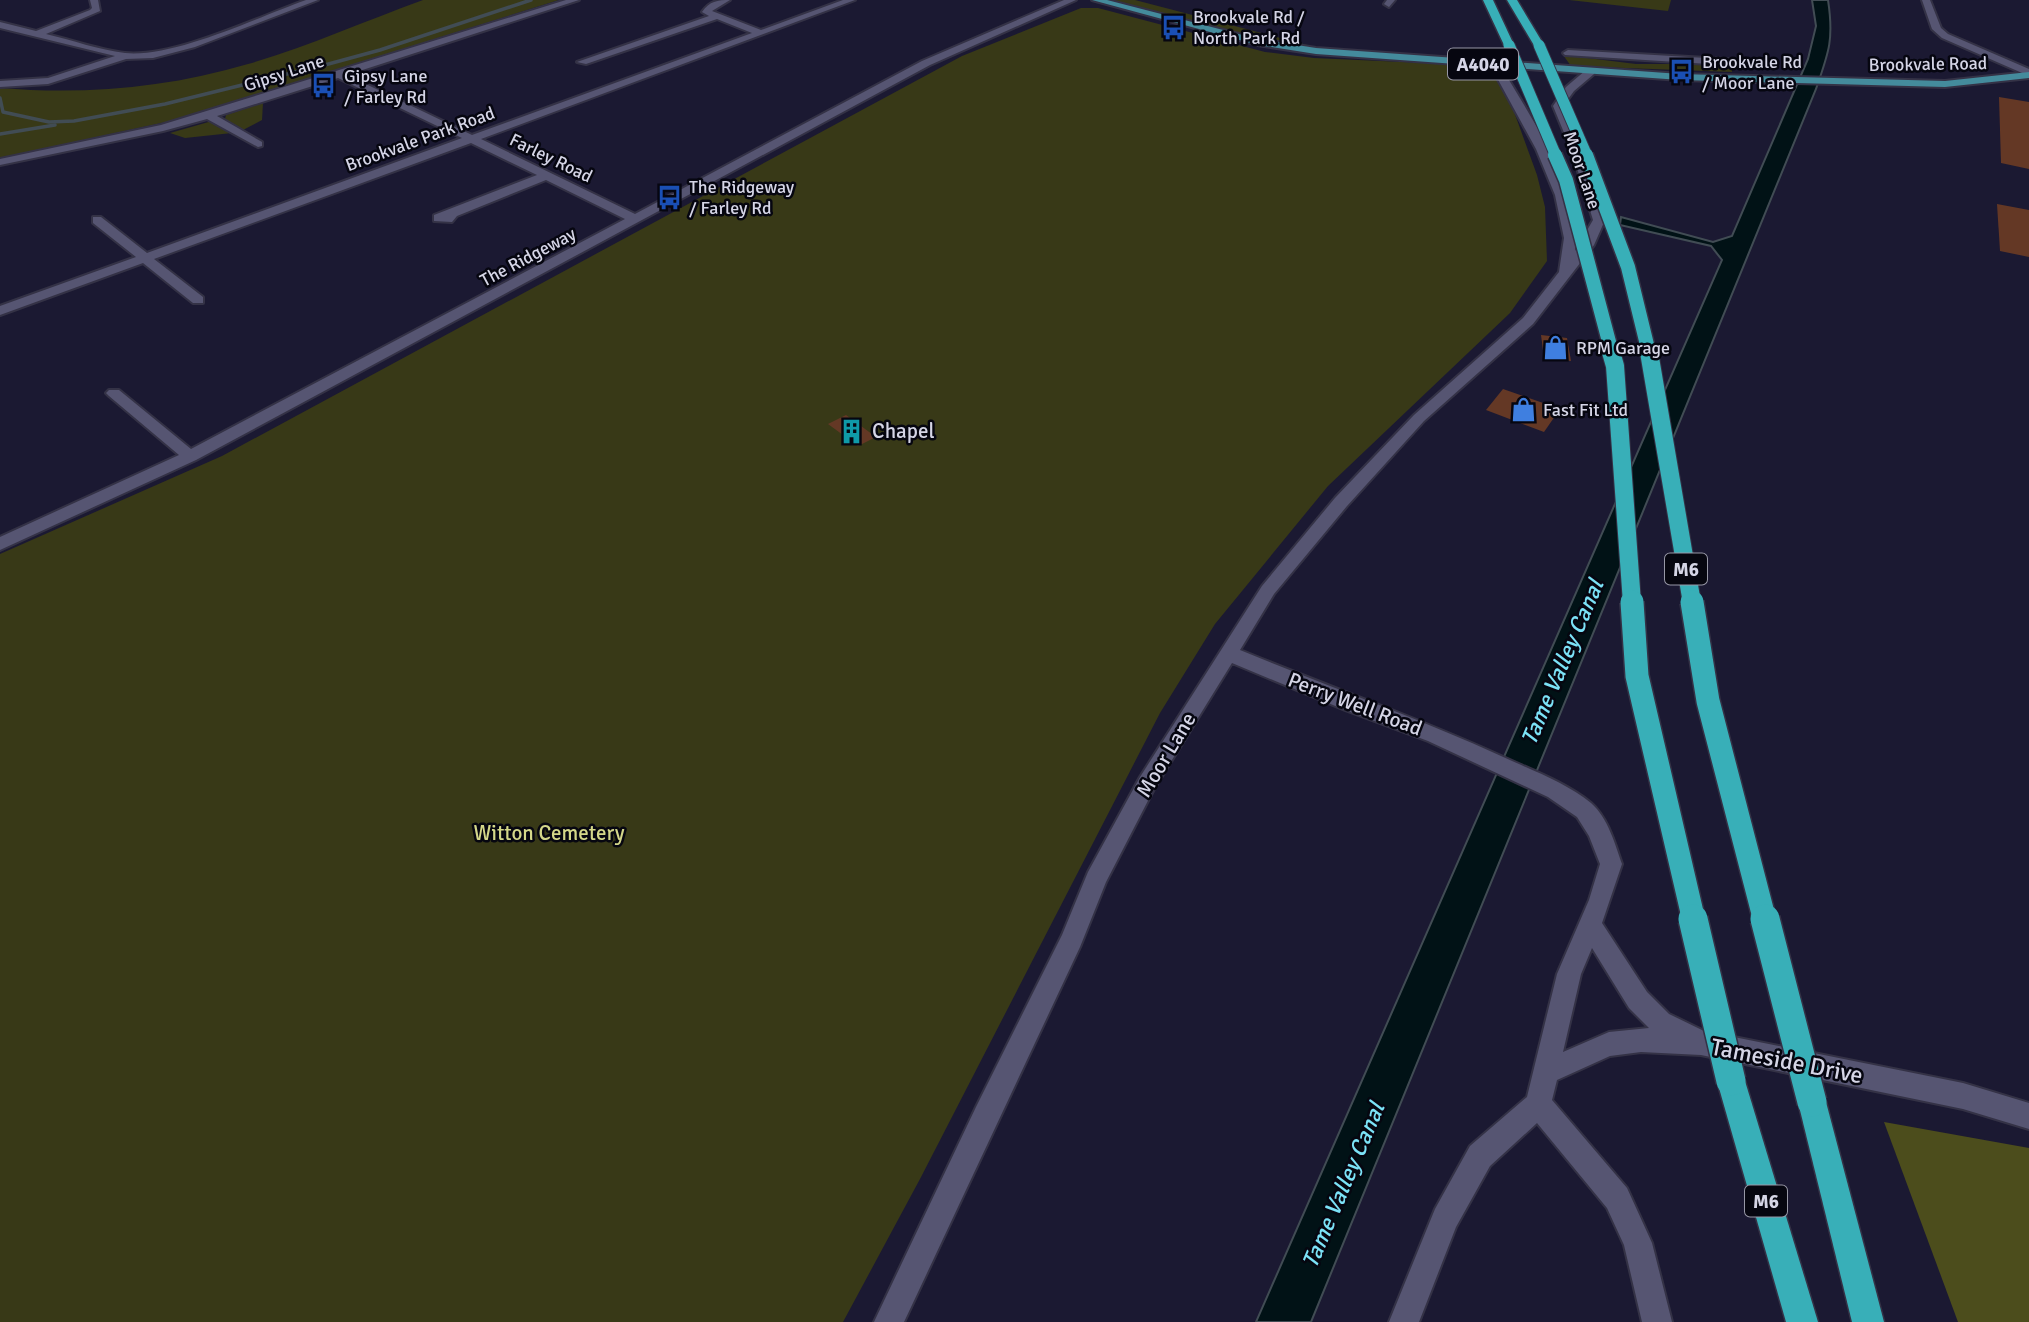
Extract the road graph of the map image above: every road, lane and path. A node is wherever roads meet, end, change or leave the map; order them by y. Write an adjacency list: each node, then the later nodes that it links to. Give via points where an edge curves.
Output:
1 (94, 0): 13 (street, via 93,12)
2 (575, 0): 23 (street, Gipsy Lane)
3 (726, 0): 11 (street, via 708,8)
4 (851, 0): 14 (street, Brookvale Park Road)
5 (1072, 0): 32 (street, The Ridgeway, via 926,63)
6 (1096, 0): 18 (main road, A4040, via 1288,48)
7 (1488, 0): 50 (highway, M6, bridge, via 1566,180 1615,366 1637,676 1731,1081)
8 (1512, 0): 51 (highway, M6, bridge, via 1539,46 1598,183 1628,267 1654,373 1708,701)
9 (1926, 0): 24 (street, via 1937,29 1945,36)
10 (304, 1): 19 (street, via 192,45 153,55)
11 (715, 17): 14 (street); 16 (street, via 587,60)
12 (0, 25): 13 (street)
13 (39, 33): 19 (street)
14 (761, 33): 27 (street, Brookvale Park Road)
15 (1277, 34): 18 (main road, A4040)
16 (577, 51)
17 (1568, 53): 20 (street)
18 (1376, 55): 21 (main road, A4040)
19 (125, 56): 25 (street, via 54,79)
20 (1741, 63)
21 (1495, 65): 22 (main road, A4040); 35 (street, Moor Lane, via 1561,195 1570,239)
22 (1590, 72): 24 (main road, Brookvale Road / A4040, via 1945,84); 35 (street, Moor Lane, via 1558,106 1599,220 1590,242)
23 (338, 74): 26 (street, Gipsy Lane); 27 (street, Farley Road)
24 (2029, 74)
25 (0, 84)
26 (208, 115): 28 (street); 29 (street, Gipsy Lane)
27 (472, 139): 30 (street, Farley Road); 34 (street, Brookvale Park Road)
28 (258, 144)
29 (0, 162)
30 (547, 175): 31 (street); 32 (street, Farley Road)
31 (453, 213)
32 (636, 219): 39 (street, The Ridgeway)
33 (97, 220): 34 (street)
34 (145, 260): 36 (street); 37 (street, Brookvale Park Road)
35 (1565, 272): 41 (street, Moor Lane, via 1528,321 1419,418 1341,502 1268,590)
36 (198, 299)
37 (0, 311)
38 (114, 393): 39 (street)
39 (190, 456): 40 (street, The Ridgeway)
40 (0, 544)
41 (1228, 653): 42 (street, Perry Well Road, via 1435,736 1556,791 1585,811 1611,864); 47 (street, Moor Lane, via 1147,783 1096,879 1072,939)
42 (1590, 925): 43 (street, via 1638,1000 1660,1021); 44 (street, via 1569,974)
43 (1701, 1043): 44 (street, Tameside Drive, via 1642,1040 1609,1044); 46 (street, Tameside Drive, via 1963,1096)
44 (1546, 1072): 45 (street)
45 (1538, 1104): 48 (street, via 1480,1156 1445,1219); 49 (street, via 1617,1198 1638,1243)
46 (2029, 1116)
47 (889, 1322)
48 (1404, 1322)
49 (1657, 1322)
50 (1802, 1322)
51 (1868, 1322)

